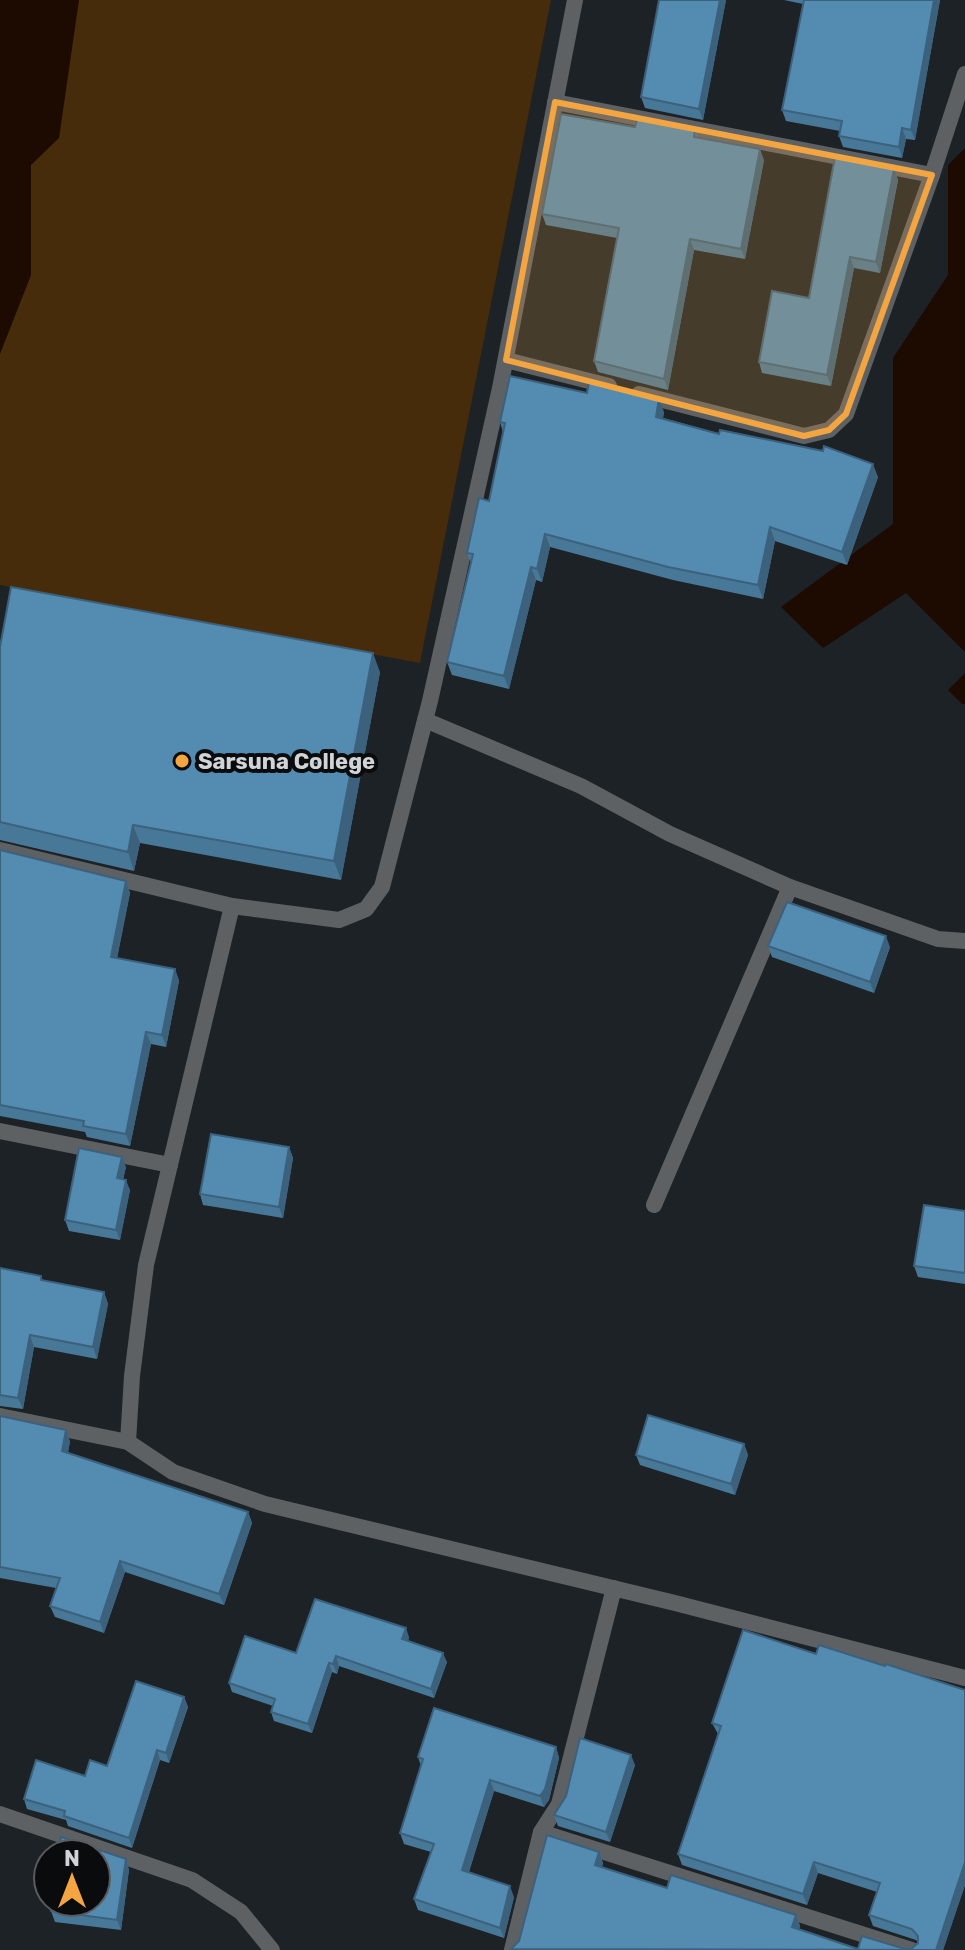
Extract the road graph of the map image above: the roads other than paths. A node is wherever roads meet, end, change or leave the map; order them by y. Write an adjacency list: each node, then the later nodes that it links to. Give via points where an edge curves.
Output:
1 (575, 0): 3 (street)
2 (965, 74): 4 (street)
3 (555, 102): 4 (street); 5 (street)
4 (932, 175): 5 (street, via 846,414 829,430 804,436)
5 (506, 360): 6 (street)
6 (425, 720): 8 (street, via 581,786 670,834); 9 (street, via 382,887 366,909 339,920)
7 (0, 850): 9 (street)
8 (790, 887): 10 (street, via 938,939); 13 (street)
9 (232, 906): 12 (street)
10 (965, 941)
11 (0, 1131): 12 (street)
12 (170, 1165): 15 (street, via 146,1265)
13 (654, 1205)
14 (0, 1416): 15 (street)
15 (128, 1442): 16 (street, via 173,1472 265,1504)
16 (614, 1588): 17 (street); 19 (street, via 559,1804)
17 (965, 1678)
18 (0, 1814): 20 (street, via 192,1880 241,1912)
19 (541, 1832): 21 (street); 22 (street)
20 (272, 1950)
21 (512, 1950)
22 (912, 1950)

